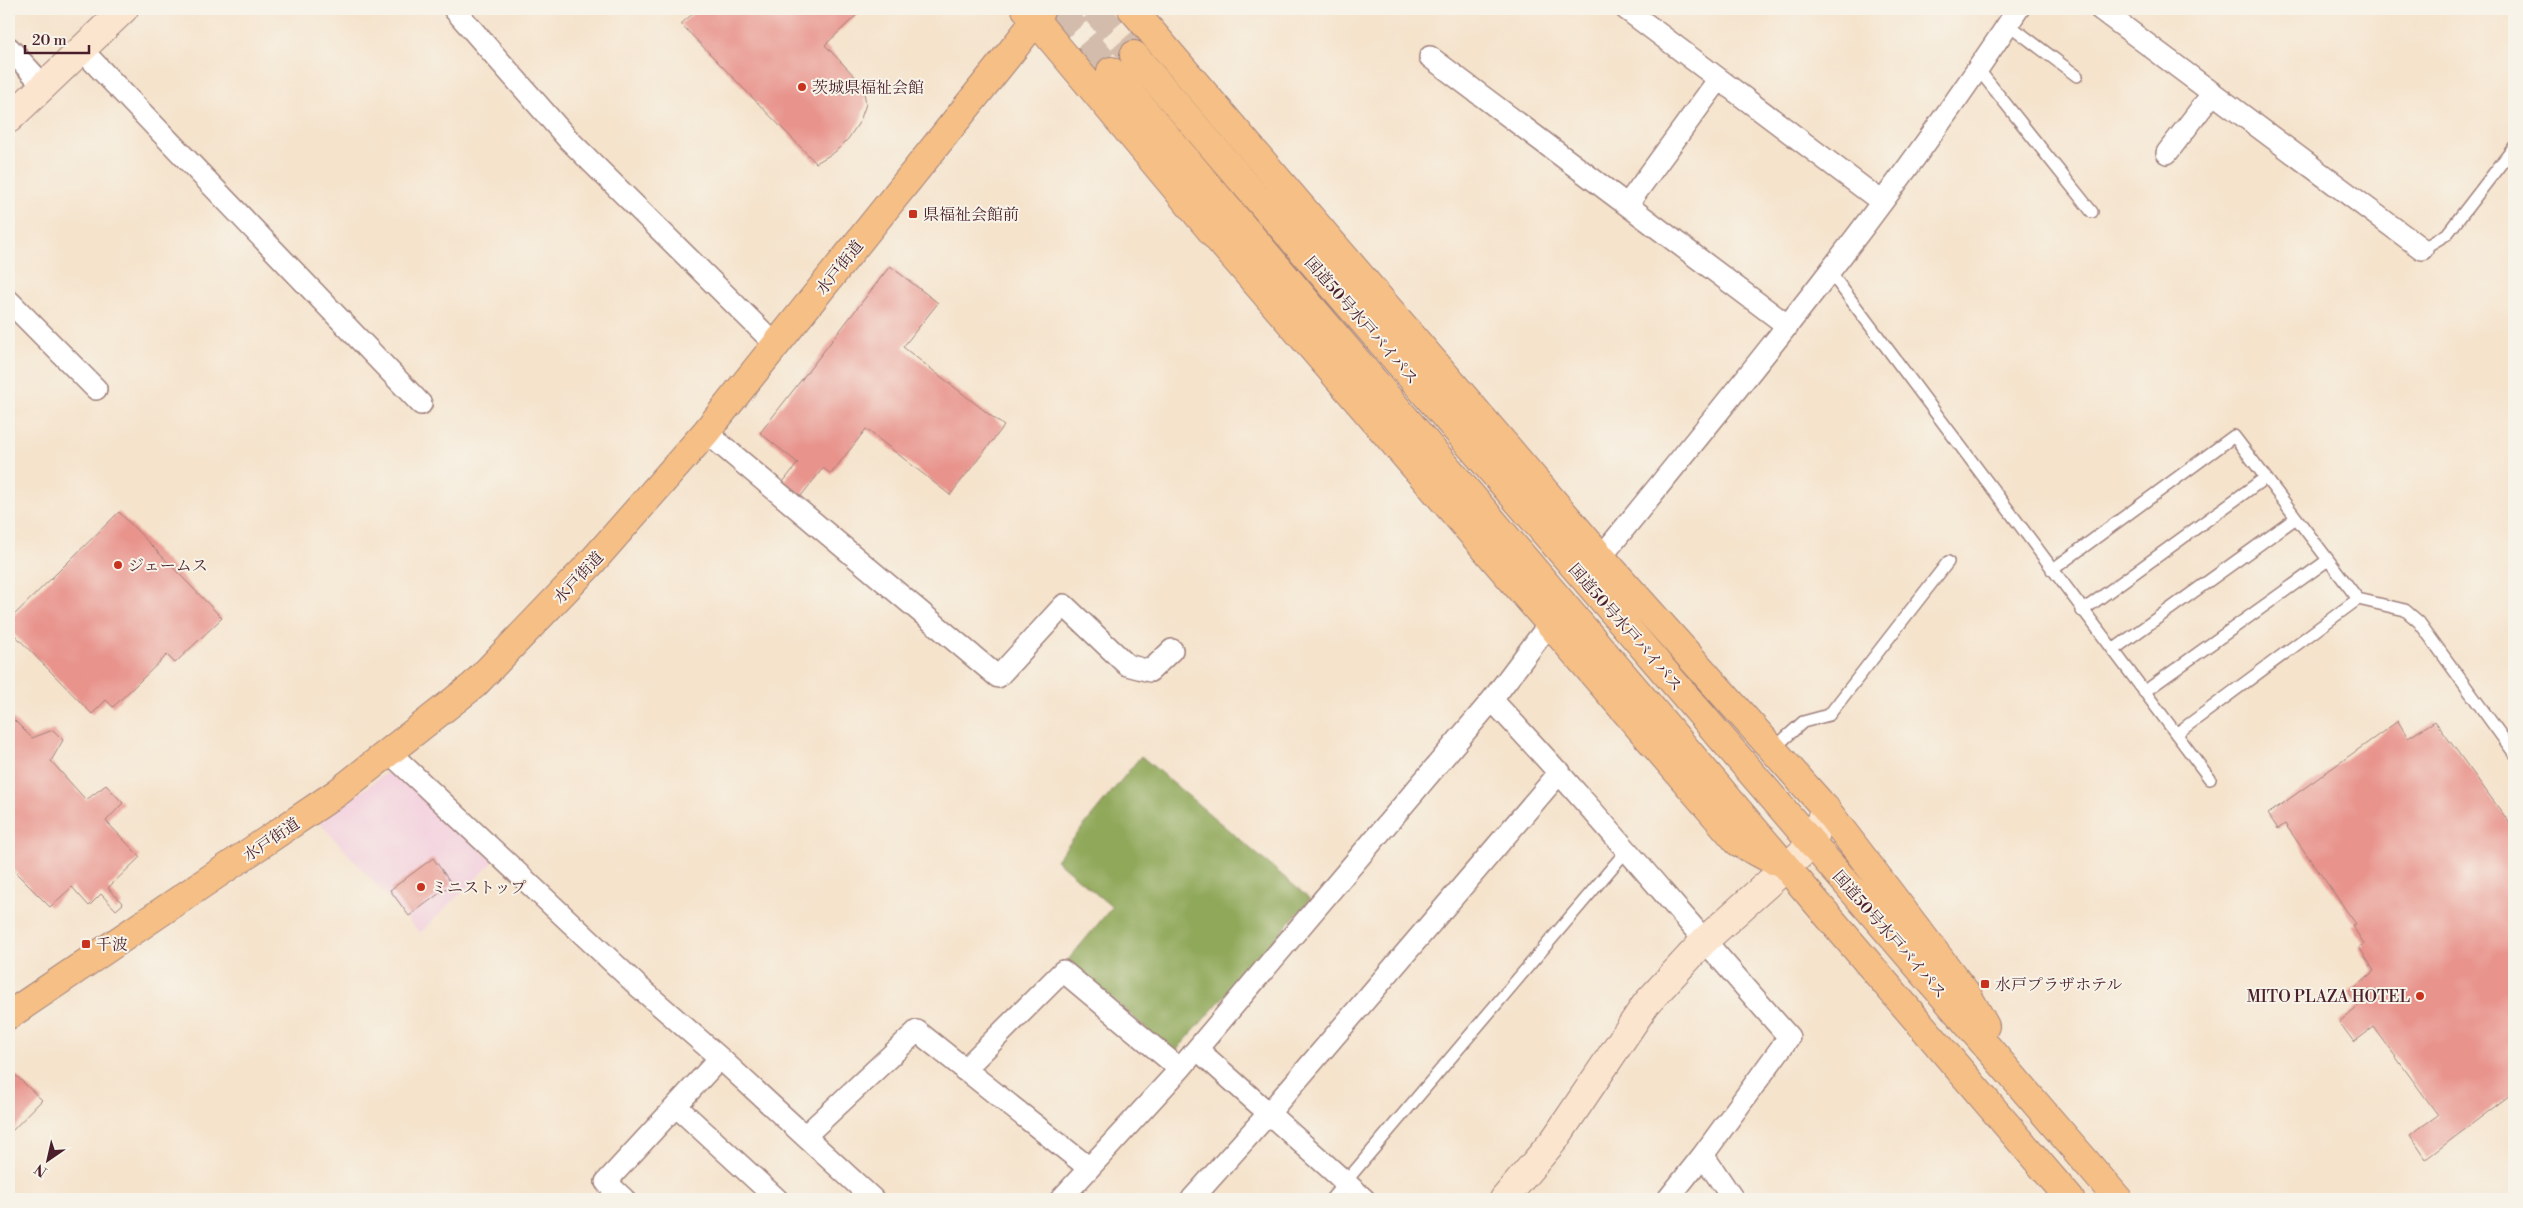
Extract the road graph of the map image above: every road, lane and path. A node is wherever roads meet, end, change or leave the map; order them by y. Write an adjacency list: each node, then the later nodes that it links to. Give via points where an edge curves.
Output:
1 (124, 9): 9 (street)
2 (454, 9): 28 (street, via 568,139)
3 (1132, 9): 34 (main road)
4 (1626, 9): 15 (street)
5 (2100, 9): 17 (street)
6 (1038, 12): 28 (main road, 水戸街道); 40 (main road, via 1218,239)
7 (2013, 16): 12 (street); 14 (lane)
8 (9, 48): 16 (street)
9 (82, 50): 16 (street); 30 (street)
10 (1134, 55): 52 (main road, 国道50号水戸バイパス)
11 (1430, 57): 22 (street)
12 (1978, 69): 21 (street); 23 (lane)
13 (1111, 71): 54 (main road, 国道50号水戸バイパス)
14 (2076, 76)
15 (1718, 79): 21 (street); 22 (street)
16 (44, 86): 18 (street)
17 (2213, 93): 20 (street); 24 (street)
18 (9, 119)
19 (2514, 147): 24 (lane, via 2447,234)
20 (2167, 153)
21 (1882, 202): 25 (street)
22 (1626, 205): 27 (street)
23 (2092, 212)
24 (2422, 249)
25 (1830, 272): 27 (street); 37 (lane)
26 (9, 301): 29 (street)
27 (1788, 326): 34 (street)
28 (776, 345): 31 (main road, 水戸街道)
29 (96, 389)
30 (421, 404)
31 (706, 432): 41 (street, via 998,676 1064,605 1127,666 1150,671); 47 (main road, 水戸街道, via 591,563 481,678)
32 (2265, 478): 33 (lane); 37 (lane, via 2234,436); 39 (lane)
33 (2296, 518): 35 (lane); 42 (lane)
34 (1601, 557): 46 (main road)
35 (2328, 560): 38 (lane); 43 (lane)
36 (1948, 562): 46 (lane, via 1829,715 1803,722)
37 (2052, 570): 39 (lane)
38 (2358, 599): 45 (lane); 48 (lane, via 2405,610 2419,622)
39 (2082, 611): 42 (lane)
40 (1550, 623): 44 (street); 54 (main road, via 1738,842)
41 (1172, 650)
42 (2112, 650): 43 (lane)
43 (2144, 692): 45 (lane)
44 (1492, 700): 49 (street); 57 (street)
45 (2176, 734): 50 (lane)
46 (1773, 749): 51 (main road)
47 (390, 753): 56 (main road, 水戸街道, via 307,814); 58 (street, via 638,987)
48 (2514, 753)
49 (1560, 772): 53 (street); 63 (street)
50 (2210, 779)
51 (1825, 808): 52 (street); 61 (main road, via 1966,993)
52 (1812, 844): 54 (street); 61 (main road, 国道50号水戸バイパス)
53 (1627, 850): 55 (street); 67 (lane)
54 (1786, 868): 55 (street); 78 (main road, 国道50号水戸バイパス)
55 (1704, 941): 65 (street, via 1789,1037); 75 (street, via 1646,1004 1555,1139)
56 (9, 1015)
57 (1197, 1049): 59 (street); 63 (street)
58 (720, 1058): 62 (street); 64 (street)
59 (1180, 1069): 60 (street, via 1062,971); 66 (street)
60 (964, 1070): 64 (street, via 917,1031); 66 (street)
61 (2015, 1079): 79 (main road, 国道50号水戸バイパス)
62 (677, 1107): 68 (street, via 606,1182); 69 (street)
63 (1269, 1113): 67 (street); 72 (street)
64 (806, 1135): 70 (street)
65 (1703, 1155): 76 (street); 77 (street)
66 (1089, 1168): 71 (street)
67 (1346, 1184): 73 (lane); 74 (street)
68 (624, 1199)
69 (776, 1199)
70 (873, 1199)
71 (1060, 1199)
72 (1192, 1199)
73 (1331, 1199)
74 (1364, 1199)
75 (1504, 1199)
76 (1668, 1199)
77 (1733, 1199)
78 (2070, 1199)
79 (2118, 1199)

